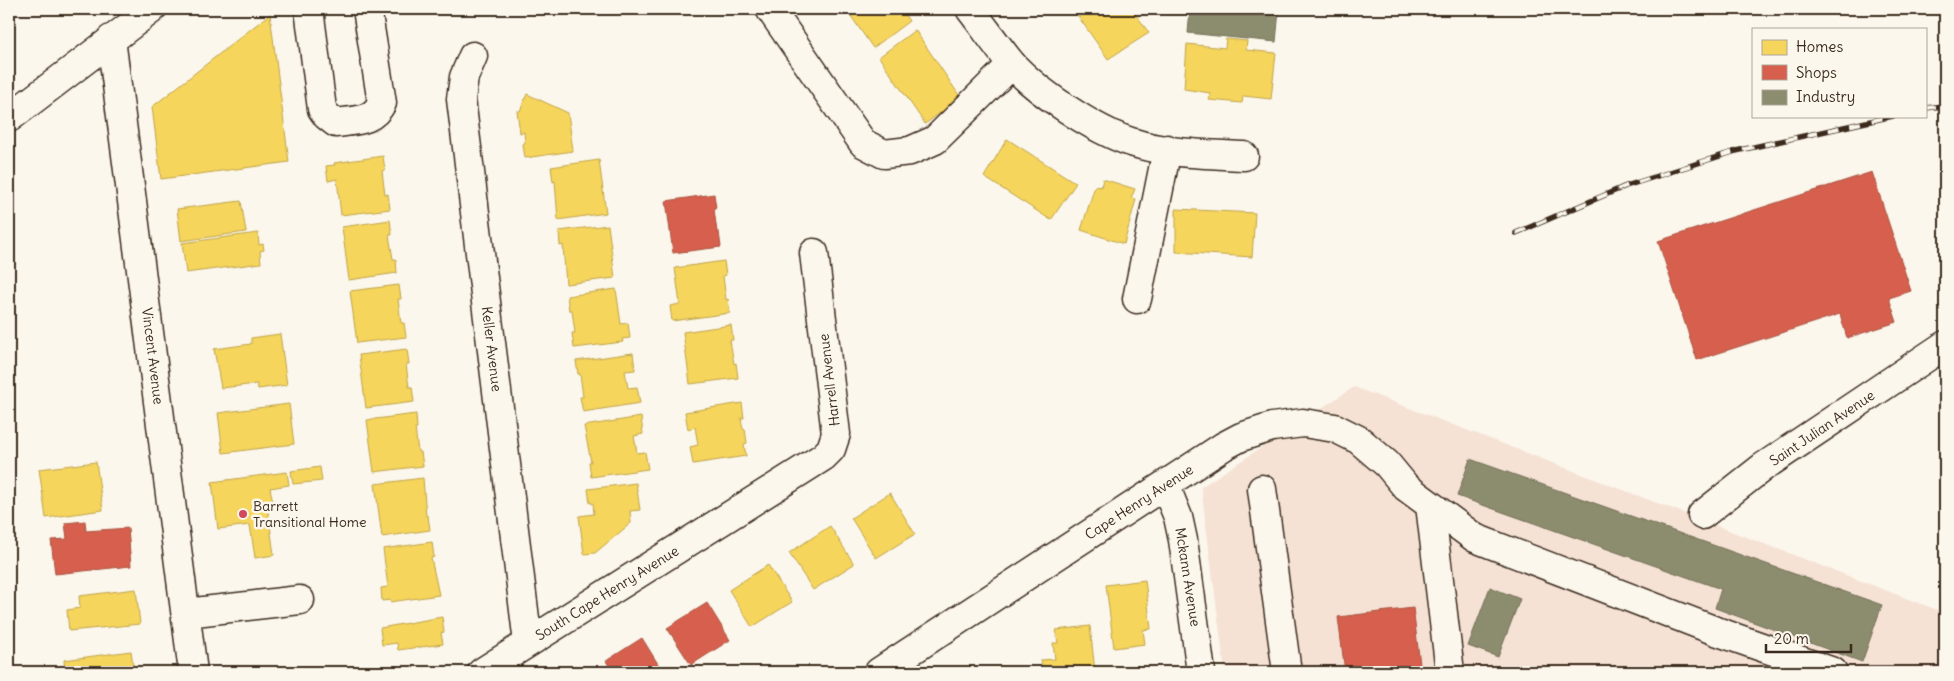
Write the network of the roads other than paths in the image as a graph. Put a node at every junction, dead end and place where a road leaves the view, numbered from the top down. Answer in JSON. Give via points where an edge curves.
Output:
{"nodes":[{"id":1,"x":152,"y":9,"type":"edge"},
{"id":2,"x":309,"y":9,"type":"edge"},
{"id":3,"x":366,"y":9,"type":"edge"},
{"id":4,"x":770,"y":9,"type":"edge"},
{"id":5,"x":970,"y":9,"type":"edge"},
{"id":6,"x":112,"y":39,"type":"junction"},
{"id":7,"x":473,"y":56,"type":"dead end"},
{"id":8,"x":1012,"y":64,"type":"junction"},
{"id":9,"x":9,"y":118,"type":"edge"},
{"id":10,"x":1167,"y":149,"type":"junction"},
{"id":11,"x":1244,"y":156,"type":"dead end"},
{"id":12,"x":814,"y":253,"type":"dead end"},
{"id":13,"x":1136,"y":299,"type":"dead end"},
{"id":14,"x":1945,"y":346,"type":"edge"},
{"id":15,"x":1165,"y":485,"type":"junction"},
{"id":16,"x":1262,"y":489,"type":"dead end"},
{"id":17,"x":1430,"y":505,"type":"junction"},
{"id":18,"x":733,"y":514,"type":"joint"},
{"id":19,"x":1702,"y":515,"type":"dead end"},
{"id":20,"x":300,"y":600,"type":"dead end"},
{"id":21,"x":186,"y":613,"type":"junction"},
{"id":22,"x":528,"y":644,"type":"junction"},
{"id":23,"x":193,"y":672,"type":"edge"},
{"id":24,"x":482,"y":672,"type":"edge"},
{"id":25,"x":879,"y":672,"type":"edge"},
{"id":26,"x":1202,"y":672,"type":"edge"},
{"id":27,"x":1287,"y":672,"type":"edge"},
{"id":28,"x":1450,"y":672,"type":"edge"},
{"id":29,"x":1834,"y":672,"type":"edge"}],
"edges":[{"from":1,"to":6,"type":"street"},
{"from":2,"to":3,"type":"street","via":[[322,109],[336,122],[369,118],[378,111],[382,102]]},
{"from":4,"to":8,"type":"street","via":[[863,143],[884,154],[910,151],[935,140]]},
{"from":5,"to":8,"type":"street"},
{"from":6,"to":9,"type":"street"},
{"from":6,"to":21,"type":"street","name":"Vincent Avenue"},
{"from":7,"to":22,"type":"street","name":"Keller Avenue","via":[[464,77],[461,99]]},
{"from":8,"to":10,"type":"street","via":[[1083,120],[1131,142]]},
{"from":10,"to":11,"type":"street"},
{"from":10,"to":13,"type":"street"},
{"from":12,"to":18,"type":"street","name":"Harrell Avenue","via":[[836,434],[831,449],[823,458]]},
{"from":14,"to":19,"type":"street","name":"Saint Julian Avenue","via":[[1763,467]]},
{"from":15,"to":17,"type":"street","name":"Cape Henry Avenue","via":[[1241,437],[1272,427],[1303,423],[1335,428],[1359,440],[1387,464],[1406,487]]},
{"from":15,"to":25,"type":"street","name":"Cape Henry Avenue"},
{"from":15,"to":26,"type":"street","name":"Mckann Avenue","via":[[1183,540]]},
{"from":16,"to":27,"type":"street"},
{"from":17,"to":28,"type":"street"},
{"from":17,"to":29,"type":"street","name":"Cape Henry Avenue","via":[[1475,538],[1716,631]]},
{"from":18,"to":22,"type":"street","name":"South Cape Henry Avenue"},
{"from":20,"to":21,"type":"street"},
{"from":21,"to":23,"type":"street","name":"Vincent Avenue"},
{"from":22,"to":24,"type":"street","name":"South Cape Henry Avenue"}]}
